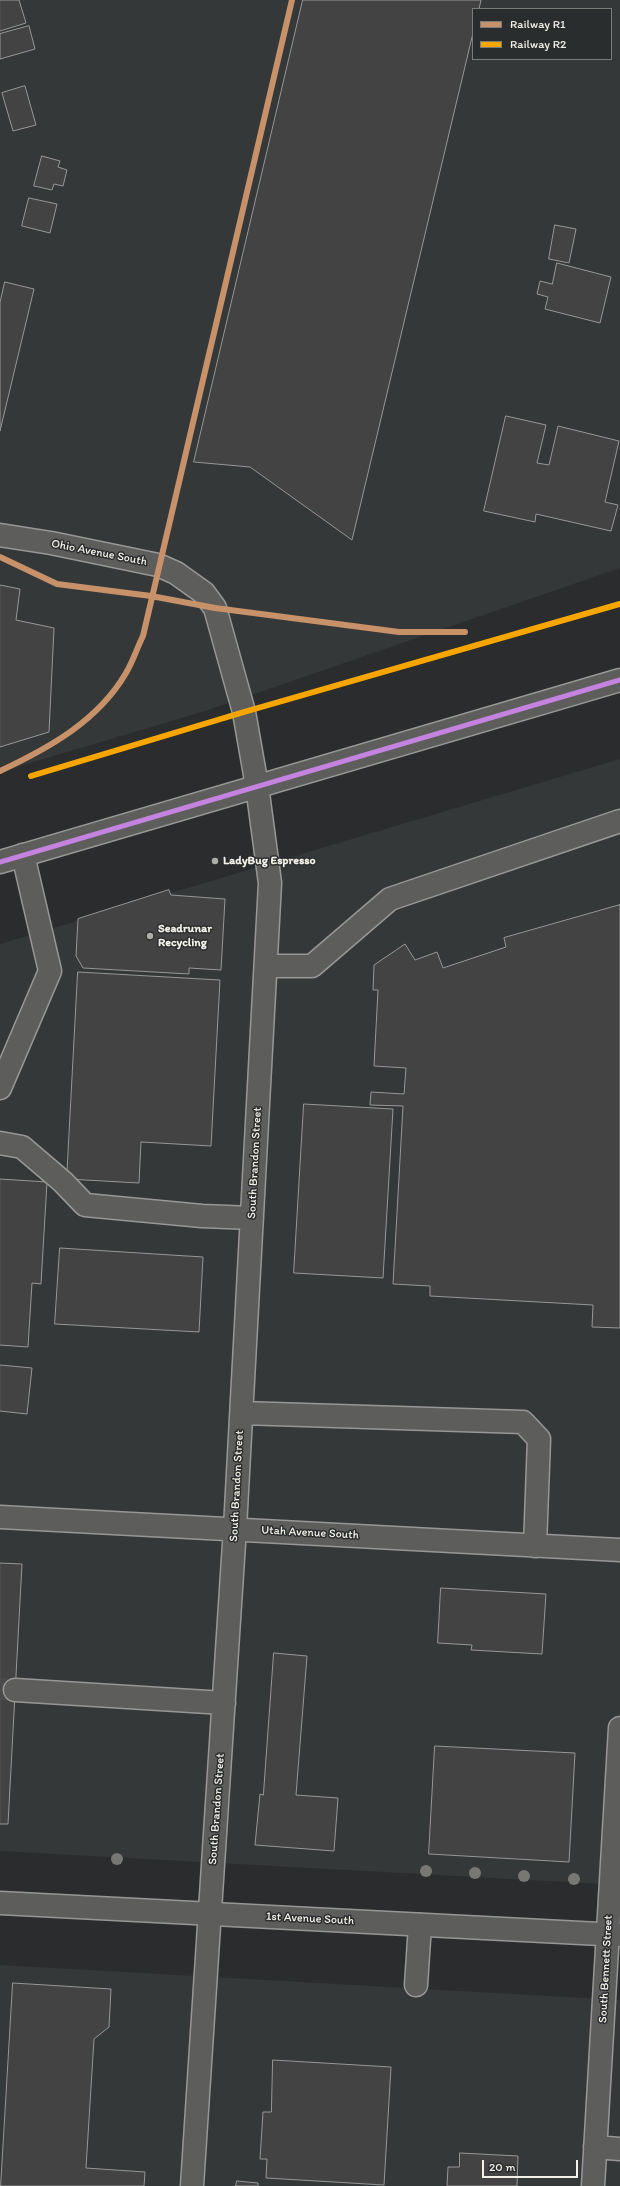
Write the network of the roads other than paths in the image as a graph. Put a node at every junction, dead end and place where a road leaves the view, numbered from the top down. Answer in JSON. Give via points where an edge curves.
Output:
{"nodes":[{"id":1,"x":0,"y":535,"type":"edge"},
{"id":2,"x":620,"y":680,"type":"edge"},
{"id":3,"x":257,"y":786,"type":"junction"},
{"id":4,"x":620,"y":821,"type":"edge"},
{"id":5,"x":23,"y":855,"type":"junction"},
{"id":6,"x":0,"y":862,"type":"edge"},
{"id":7,"x":267,"y":966,"type":"junction"},
{"id":8,"x":0,"y":1088,"type":"edge"},
{"id":9,"x":0,"y":1143,"type":"edge"},
{"id":10,"x":252,"y":1218,"type":"junction"},
{"id":11,"x":242,"y":1413,"type":"junction"},
{"id":12,"x":0,"y":1517,"type":"edge"},
{"id":13,"x":235,"y":1528,"type":"junction"},
{"id":14,"x":535,"y":1546,"type":"junction"},
{"id":15,"x":620,"y":1550,"type":"edge"},
{"id":16,"x":15,"y":1690,"type":"tunnel mouth"},
{"id":17,"x":224,"y":1704,"type":"junction"},
{"id":18,"x":620,"y":1728,"type":"edge"},
{"id":19,"x":0,"y":1903,"type":"edge"},
{"id":20,"x":210,"y":1914,"type":"junction"},
{"id":21,"x":420,"y":1924,"type":"junction"},
{"id":22,"x":614,"y":1934,"type":"edge"},
{"id":23,"x":416,"y":1985,"type":"dead end"},
{"id":24,"x":595,"y":2147,"type":"junction"},
{"id":25,"x":620,"y":2149,"type":"edge"},
{"id":26,"x":192,"y":2186,"type":"edge"},
{"id":27,"x":593,"y":2186,"type":"edge"}],
"edges":[{"from":1,"to":3,"type":"main road","name":"Ohio Avenue South","via":[[158,565],[176,573],[204,593],[215,608],[244,712]]},
{"from":2,"to":3,"type":"main road"},
{"from":3,"to":5,"type":"main road"},
{"from":3,"to":7,"type":"main road","name":"South Brandon Street","via":[[270,883]]},
{"from":4,"to":7,"type":"main road","via":[[390,899],[312,966]]},
{"from":5,"to":6,"type":"main road"},
{"from":5,"to":8,"type":"main road","via":[[50,971]]},
{"from":7,"to":10,"type":"main road","name":"South Brandon Street"},
{"from":9,"to":10,"type":"main road","via":[[22,1147],[63,1182],[85,1205]]},
{"from":10,"to":11,"type":"main road","name":"South Brandon Street"},
{"from":11,"to":13,"type":"main road","name":"South Brandon Street"},
{"from":11,"to":14,"type":"main road","via":[[523,1422],[539,1439]]},
{"from":12,"to":13,"type":"main road","name":"Utah Avenue South"},
{"from":13,"to":14,"type":"main road","name":"Utah Avenue South"},
{"from":13,"to":17,"type":"main road","name":"South Brandon Street"},
{"from":14,"to":15,"type":"main road","name":"Utah Avenue South"},
{"from":16,"to":17,"type":"main road"},
{"from":17,"to":20,"type":"main road","name":"South Brandon Street"},
{"from":18,"to":22,"type":"main road","name":"South Bennett Street"},
{"from":19,"to":20,"type":"main road","name":"1st Avenue South"},
{"from":20,"to":21,"type":"main road","name":"1st Avenue South"},
{"from":20,"to":26,"type":"main road","name":"South Brandon Street"},
{"from":21,"to":22,"type":"main road","name":"1st Avenue South"},
{"from":21,"to":23,"type":"main road"},
{"from":22,"to":24,"type":"main road","name":"South Bennett Street"},
{"from":24,"to":25,"type":"main road"},
{"from":24,"to":27,"type":"main road","name":"South Bennett Street"}]}
